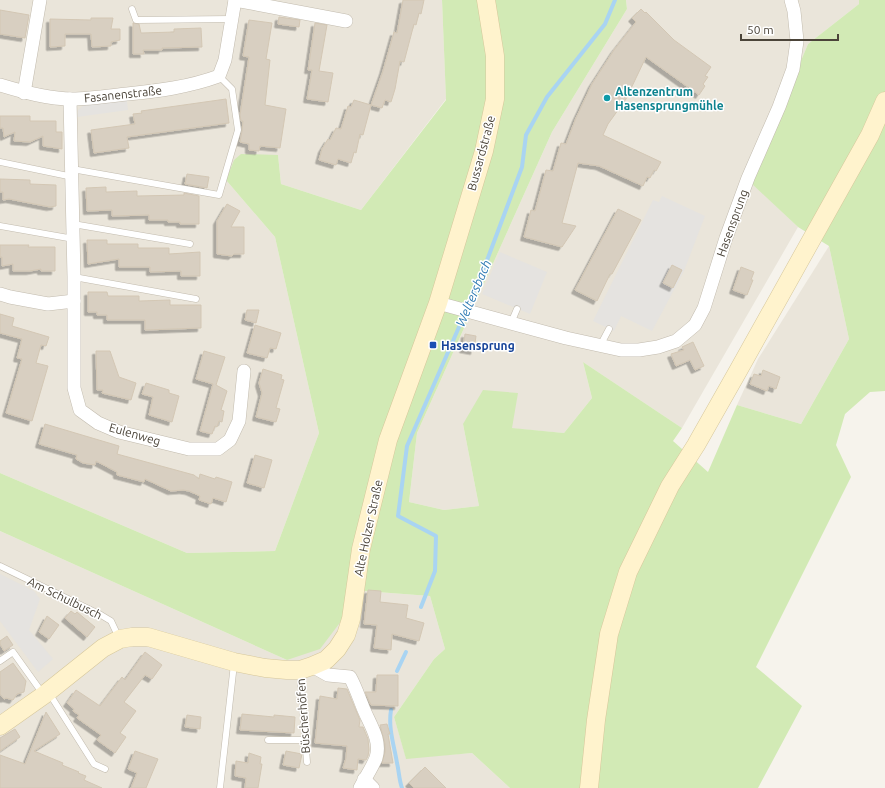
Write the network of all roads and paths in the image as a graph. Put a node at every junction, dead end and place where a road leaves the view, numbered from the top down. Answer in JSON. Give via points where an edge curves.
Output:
{"nodes":[{"id":1,"x":40,"y":0,"type":"edge"},
{"id":2,"x":235,"y":0,"type":"edge"},
{"id":3,"x":486,"y":0,"type":"edge"},
{"id":4,"x":791,"y":0,"type":"edge"},
{"id":5,"x":132,"y":9,"type":"dead end"},
{"id":6,"x":233,"y":19,"type":"junction"},
{"id":7,"x":346,"y":21,"type":"dead end"},
{"id":8,"x":219,"y":76,"type":"junction"},
{"id":9,"x":0,"y":85,"type":"edge"},
{"id":10,"x":24,"y":93,"type":"junction"},
{"id":11,"x":70,"y":99,"type":"junction"},
{"id":12,"x":885,"y":101,"type":"edge"},
{"id":13,"x":0,"y":162,"type":"edge"},
{"id":14,"x":72,"y":173,"type":"junction"},
{"id":15,"x":73,"y":224,"type":"junction"},
{"id":16,"x":0,"y":226,"type":"edge"},
{"id":17,"x":74,"y":239,"type":"junction"},
{"id":18,"x":190,"y":244,"type":"dead end"},
{"id":19,"x":74,"y":276,"type":"junction"},
{"id":20,"x":0,"y":294,"type":"edge"},
{"id":21,"x":196,"y":299,"type":"dead end"},
{"id":22,"x":74,"y":301,"type":"junction"},
{"id":23,"x":438,"y":303,"type":"junction"},
{"id":24,"x":517,"y":309,"type":"dead end"},
{"id":25,"x":511,"y":323,"type":"junction"},
{"id":26,"x":609,"y":328,"type":"dead end"},
{"id":27,"x":600,"y":346,"type":"junction"},
{"id":28,"x":244,"y":371,"type":"dead end"},
{"id":29,"x":0,"y":566,"type":"edge"},
{"id":30,"x":120,"y":639,"type":"junction"},
{"id":31,"x":0,"y":661,"type":"edge"},
{"id":32,"x":234,"y":662,"type":"junction"},
{"id":33,"x":306,"y":668,"type":"junction"},
{"id":34,"x":46,"y":694,"type":"junction"},
{"id":35,"x":0,"y":726,"type":"edge"},
{"id":36,"x":268,"y":740,"type":"dead end"},
{"id":37,"x":305,"y":740,"type":"junction"},
{"id":38,"x":307,"y":762,"type":"dead end"},
{"id":39,"x":104,"y":769,"type":"dead end"},
{"id":40,"x":366,"y":785,"type":"edge"},
{"id":41,"x":220,"y":788,"type":"edge"},
{"id":42,"x":589,"y":788,"type":"edge"}],
"edges":[{"from":1,"to":10,"type":"street"},
{"from":2,"to":6,"type":"street"},
{"from":2,"to":7,"type":"street"},
{"from":3,"to":23,"type":"street","name":"Bussardstraße","via":[[495,56],[495,99],[484,150]]},
{"from":4,"to":27,"type":"street","name":"Hasensprung","via":[[797,41],[793,69],[748,178],[704,308],[695,325],[676,341],[658,347],[621,350]]},
{"from":5,"to":6,"type":"lane","via":[[136,20]]},
{"from":6,"to":8,"type":"street","via":[[225,60]]},
{"from":8,"to":11,"type":"street","name":"Fasanenstraße","via":[[171,89]]},
{"from":8,"to":14,"type":"lane","via":[[232,89],[238,130],[219,195]]},
{"from":9,"to":10,"type":"street","name":"Fasanenstraße"},
{"from":10,"to":11,"type":"street","name":"Fasanenstraße"},
{"from":11,"to":14,"type":"street","name":"Eulenweg"},
{"from":12,"to":42,"type":"street","via":[[870,135],[670,486],[628,572],[609,634]]},
{"from":13,"to":14,"type":"lane"},
{"from":14,"to":15,"type":"street","name":"Eulenweg"},
{"from":15,"to":17,"type":"street","name":"Eulenweg"},
{"from":15,"to":18,"type":"lane"},
{"from":16,"to":17,"type":"lane"},
{"from":17,"to":19,"type":"street","name":"Eulenweg"},
{"from":19,"to":21,"type":"lane"},
{"from":19,"to":22,"type":"street","name":"Eulenweg"},
{"from":20,"to":22,"type":"street","via":[[48,304]]},
{"from":22,"to":28,"type":"street","name":"Eulenweg","via":[[74,388],[80,410],[119,432],[189,449],[218,449],[230,440],[238,421]]},
{"from":23,"to":25,"type":"street","name":"Hasensprung"},
{"from":23,"to":33,"type":"street","name":"Alte Holzer Straße","via":[[388,440],[361,549],[351,619],[346,635],[326,660]]},
{"from":24,"to":25,"type":"lane"},
{"from":25,"to":27,"type":"street","name":"Hasensprung"},
{"from":26,"to":27,"type":"lane"},
{"from":29,"to":30,"type":"lane","name":"Am Schulbusch","via":[[111,621]]},
{"from":30,"to":32,"type":"street","via":[[148,637]]},
{"from":30,"to":34,"type":"street","via":[[103,648]]},
{"from":31,"to":34,"type":"lane","via":[[13,652]]},
{"from":32,"to":33,"type":"street","via":[[265,668]]},
{"from":32,"to":41,"type":"lane"},
{"from":33,"to":37,"type":"lane","name":"Büscherhöfen"},
{"from":33,"to":40,"type":"street","name":"Büscherhöfen","via":[[328,675],[350,677],[354,684],[375,732],[377,746],[376,758]]},
{"from":34,"to":35,"type":"street"},
{"from":34,"to":39,"type":"lane","via":[[94,764]]},
{"from":36,"to":37,"type":"lane"},
{"from":37,"to":38,"type":"lane","name":"Büscherhöfen"}]}
